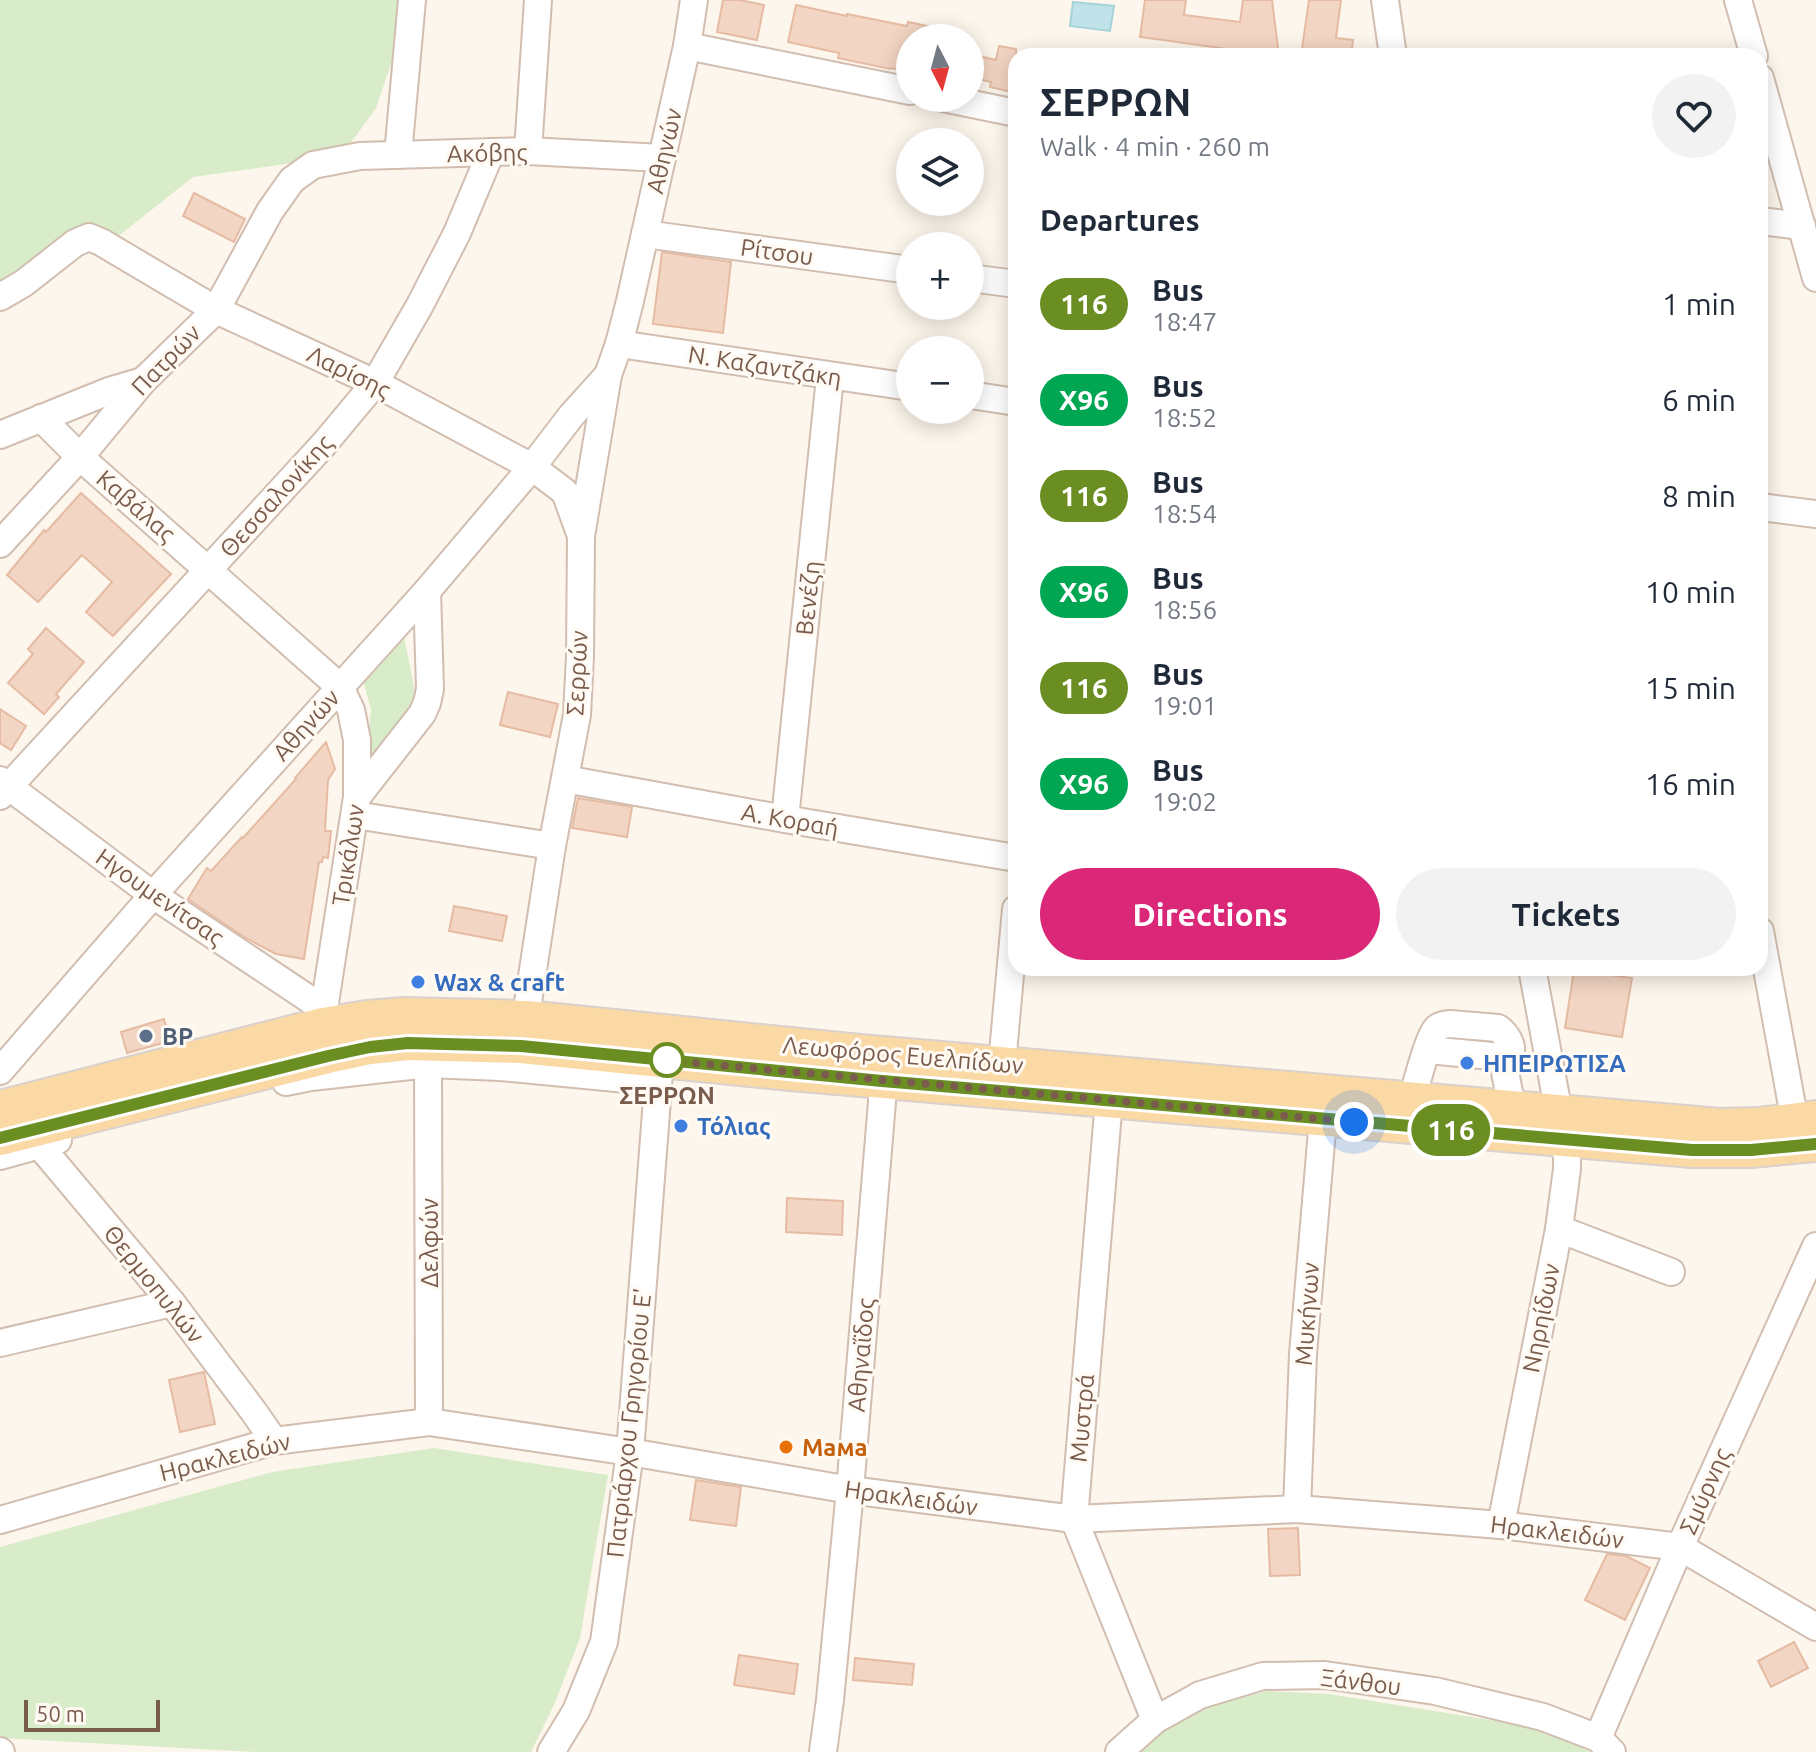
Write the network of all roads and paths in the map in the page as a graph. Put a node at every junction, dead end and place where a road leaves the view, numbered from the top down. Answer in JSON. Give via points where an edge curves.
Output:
{"nodes":[{"id":1,"x":412,"y":0,"type":"edge"},
{"id":2,"x":538,"y":0,"type":"edge"},
{"id":3,"x":694,"y":0,"type":"edge"},
{"id":4,"x":1385,"y":0,"type":"edge"},
{"id":5,"x":1738,"y":0,"type":"edge"},
{"id":6,"x":687,"y":46,"type":"junction"},
{"id":7,"x":1392,"y":48,"type":"edge"},
{"id":8,"x":1752,"y":48,"type":"edge"},
{"id":9,"x":896,"y":88,"type":"edge"},
{"id":10,"x":984,"y":106,"type":"edge"},
{"id":11,"x":1768,"y":106,"type":"edge"},
{"id":12,"x":1008,"y":111,"type":"edge"},
{"id":13,"x":528,"y":151,"type":"junction"},
{"id":14,"x":491,"y":152,"type":"junction"},
{"id":15,"x":398,"y":155,"type":"junction"},
{"id":16,"x":662,"y":158,"type":"junction"},
{"id":17,"x":313,"y":165,"type":"joint"},
{"id":18,"x":1768,"y":222,"type":"edge"},
{"id":19,"x":1802,"y":226,"type":"junction"},
{"id":20,"x":645,"y":234,"type":"junction"},
{"id":21,"x":896,"y":268,"type":"edge"},
{"id":22,"x":1816,"y":278,"type":"edge"},
{"id":23,"x":984,"y":280,"type":"edge"},
{"id":24,"x":1008,"y":283,"type":"edge"},
{"id":25,"x":0,"y":297,"type":"edge"},
{"id":26,"x":630,"y":301,"type":"joint"},
{"id":27,"x":216,"y":310,"type":"junction"},
{"id":28,"x":619,"y":344,"type":"junction"},
{"id":29,"x":608,"y":375,"type":"junction"},
{"id":30,"x":830,"y":377,"type":"junction"},
{"id":31,"x":143,"y":381,"type":"junction"},
{"id":32,"x":375,"y":383,"type":"junction"},
{"id":33,"x":896,"y":385,"type":"edge"},
{"id":34,"x":984,"y":397,"type":"edge"},
{"id":35,"x":1008,"y":401,"type":"edge"},
{"id":36,"x":41,"y":418,"type":"junction"},
{"id":37,"x":0,"y":435,"type":"edge"},
{"id":38,"x":80,"y":457,"type":"junction"},
{"id":39,"x":532,"y":467,"type":"junction"},
{"id":40,"x":1768,"y":508,"type":"edge"},
{"id":41,"x":1816,"y":514,"type":"edge"},
{"id":42,"x":581,"y":536,"type":"junction"},
{"id":43,"x":0,"y":544,"type":"edge"},
{"id":44,"x":209,"y":570,"type":"junction"},
{"id":45,"x":427,"y":591,"type":"junction"},
{"id":46,"x":340,"y":687,"type":"junction"},
{"id":47,"x":565,"y":779,"type":"junction"},
{"id":48,"x":3,"y":787,"type":"edge"},
{"id":49,"x":356,"y":806,"type":"junction"},
{"id":50,"x":785,"y":819,"type":"junction"},
{"id":51,"x":552,"y":846,"type":"junction"},
{"id":52,"x":1008,"y":857,"type":"edge"},
{"id":53,"x":153,"y":895,"type":"junction"},
{"id":54,"x":1768,"y":963,"type":"edge"},
{"id":55,"x":1010,"y":976,"type":"edge"},
{"id":56,"x":1533,"y":976,"type":"edge"},
{"id":57,"x":323,"y":1017,"type":"junction"},
{"id":58,"x":524,"y":1032,"type":"junction"},
{"id":59,"x":1548,"y":1054,"type":"junction"},
{"id":60,"x":1507,"y":1055,"type":"junction"},
{"id":61,"x":428,"y":1064,"type":"junction"},
{"id":62,"x":1002,"y":1064,"type":"junction"},
{"id":63,"x":882,"y":1067,"type":"junction"},
{"id":64,"x":0,"y":1071,"type":"edge"},
{"id":65,"x":659,"y":1071,"type":"junction"},
{"id":66,"x":1412,"y":1098,"type":"junction"},
{"id":67,"x":1109,"y":1100,"type":"junction"},
{"id":68,"x":1512,"y":1107,"type":"junction"},
{"id":69,"x":0,"y":1108,"type":"edge"},
{"id":70,"x":1323,"y":1119,"type":"junction"},
{"id":71,"x":1561,"y":1125,"type":"junction"},
{"id":72,"x":1809,"y":1128,"type":"edge"},
{"id":73,"x":23,"y":1138,"type":"edge"},
{"id":74,"x":0,"y":1156,"type":"edge"},
{"id":75,"x":1559,"y":1229,"type":"junction"},
{"id":76,"x":1816,"y":1246,"type":"edge"},
{"id":77,"x":1671,"y":1272,"type":"dead end"},
{"id":78,"x":172,"y":1303,"type":"junction"},
{"id":79,"x":0,"y":1343,"type":"edge"},
{"id":80,"x":429,"y":1422,"type":"junction"},
{"id":81,"x":274,"y":1441,"type":"junction"},
{"id":82,"x":630,"y":1452,"type":"junction"},
{"id":83,"x":850,"y":1490,"type":"junction"},
{"id":84,"x":1297,"y":1509,"type":"junction"},
{"id":85,"x":1074,"y":1519,"type":"junction"},
{"id":86,"x":0,"y":1520,"type":"edge"},
{"id":87,"x":1501,"y":1525,"type":"junction"},
{"id":88,"x":1680,"y":1547,"type":"junction"},
{"id":89,"x":1816,"y":1627,"type":"edge"},
{"id":90,"x":1155,"y":1720,"type":"junction"},
{"id":91,"x":1605,"y":1745,"type":"edge"},
{"id":92,"x":551,"y":1752,"type":"edge"},
{"id":93,"x":823,"y":1752,"type":"edge"},
{"id":94,"x":1119,"y":1752,"type":"edge"}],
"edges":[{"from":1,"to":15,"type":"street"},
{"from":2,"to":13,"type":"street"},
{"from":3,"to":6,"type":"street","name":"Αθηνών"},
{"from":4,"to":7,"type":"street"},
{"from":5,"to":8,"type":"street"},
{"from":6,"to":9,"type":"street"},
{"from":6,"to":16,"type":"street","name":"Αθηνών"},
{"from":10,"to":12,"type":"street"},
{"from":11,"to":19,"type":"street"},
{"from":13,"to":14,"type":"street","name":"Ακόβης"},
{"from":13,"to":16,"type":"street","name":"Ακόβης"},
{"from":14,"to":15,"type":"street","name":"Ακόβης"},
{"from":14,"to":32,"type":"street","name":"Θεσσαλονίκης","via":[[457,233]]},
{"from":15,"to":17,"type":"street","name":"Ακόβης"},
{"from":16,"to":20,"type":"street","name":"Αθηνών"},
{"from":17,"to":27,"type":"street","name":"Πατρών","via":[[292,180],[270,211]]},
{"from":18,"to":19,"type":"street"},
{"from":19,"to":22,"type":"street"},
{"from":20,"to":21,"type":"street","name":"Ρίτσου"},
{"from":20,"to":26,"type":"street","name":"Αθηνών"},
{"from":23,"to":24,"type":"street"},
{"from":25,"to":27,"type":"street","name":"Λαρίσης","via":[[89,237]]},
{"from":26,"to":28,"type":"street","name":"Σερρών"},
{"from":27,"to":31,"type":"street","name":"Πατρών"},
{"from":27,"to":32,"type":"street","name":"Λαρίσης"},
{"from":28,"to":29,"type":"street","name":"Σερρών"},
{"from":28,"to":30,"type":"street","name":"Ν. Καζαντζάκη"},
{"from":29,"to":39,"type":"street","name":"Αθηνών"},
{"from":29,"to":42,"type":"street","name":"Σερρών"},
{"from":30,"to":33,"type":"street","name":"Ν. Καζαντζάκη"},
{"from":30,"to":50,"type":"street","name":"Βενέζη"},
{"from":31,"to":36,"type":"street"},
{"from":31,"to":38,"type":"street","name":"Πατρών"},
{"from":32,"to":39,"type":"street","name":"Λαρίσης"},
{"from":32,"to":44,"type":"street","name":"Θεσσαλονίκης"},
{"from":34,"to":35,"type":"street"},
{"from":36,"to":37,"type":"street"},
{"from":36,"to":38,"type":"street","name":"Καβάλας"},
{"from":38,"to":43,"type":"street","name":"Πατρών"},
{"from":38,"to":44,"type":"street","name":"Καβάλας"},
{"from":39,"to":42,"type":"street","name":"Λαρίσης","via":[[565,492]]},
{"from":39,"to":45,"type":"street","name":"Αθηνών"},
{"from":40,"to":41,"type":"street"},
{"from":42,"to":47,"type":"street","name":"Σερρών","via":[[577,715]]},
{"from":44,"to":46,"type":"street","name":"Καβάλας"},
{"from":44,"to":48,"type":"street","name":"Θεσσαλονίκης"},
{"from":45,"to":46,"type":"street","name":"Αθηνών"},
{"from":45,"to":49,"type":"street","via":[[427,703]]},
{"from":46,"to":49,"type":"street","name":"Τρικάλων","via":[[357,740]]},
{"from":46,"to":53,"type":"street","name":"Αθηνών"},
{"from":47,"to":50,"type":"street","name":"Α. Κοραή"},
{"from":47,"to":51,"type":"street","name":"Σερρών"},
{"from":48,"to":53,"type":"street","name":"Ηγουμενίτσας"},
{"from":49,"to":51,"type":"street"},
{"from":49,"to":57,"type":"street","name":"Τρικάλων"},
{"from":50,"to":52,"type":"street","name":"Α. Κοραή"},
{"from":51,"to":58,"type":"street","name":"Σερρών"},
{"from":53,"to":57,"type":"street","name":"Ηγουμενίτσας"},
{"from":53,"to":64,"type":"street","name":"Αθηνών"},
{"from":54,"to":72,"type":"street"},
{"from":55,"to":62,"type":"street"},
{"from":56,"to":59,"type":"street","name":"Νηρηίδων"},
{"from":57,"to":58,"type":"main road","name":"Λεωφόρος Ευελπίδων","via":[[404,1015]]},
{"from":57,"to":69,"type":"main road","name":"Λεωφόρος Ευελπίδων"},
{"from":58,"to":63,"type":"main road","name":"Λεωφόρος Ευελπίδων"},
{"from":58,"to":65,"type":"main road","name":"Λεωφόρος Ευελπίδων"},
{"from":58,"to":73,"type":"main road","name":"Λεωφόρος Ευελπίδων","via":[[370,1047]]},
{"from":59,"to":60,"type":"street"},
{"from":59,"to":71,"type":"street","name":"Νηρηίδων"},
{"from":60,"to":66,"type":"street","via":[[1428,1050]]},
{"from":60,"to":68,"type":"street"},
{"from":61,"to":65,"type":"street"},
{"from":61,"to":73,"type":"street","via":[[311,1077]]},
{"from":61,"to":80,"type":"street","name":"Δελφών"},
{"from":62,"to":63,"type":"main road","name":"Λεωφόρος Ευελπίδων"},
{"from":62,"to":66,"type":"main road","name":"Λεωφόρος Ευελπίδων"},
{"from":63,"to":65,"type":"main road","name":"Λεωφόρος Ευελπίδων"},
{"from":63,"to":67,"type":"main road","name":"Λεωφόρος Ευελπίδων"},
{"from":63,"to":83,"type":"street","name":"Αθηναΐδος"},
{"from":65,"to":82,"type":"street","name":"Πατριάρχου Γρηγορίου Ε'"},
{"from":66,"to":68,"type":"main road","name":"Λεωφόρος Ευελπίδων"},
{"from":67,"to":70,"type":"main road","name":"Λεωφόρος Ευελπίδων"},
{"from":67,"to":85,"type":"street","name":"Μυστρά"},
{"from":68,"to":71,"type":"main road","name":"Λεωφόρος Ευελπίδων"},
{"from":70,"to":71,"type":"main road","name":"Λεωφόρος Ευελπίδων"},
{"from":70,"to":84,"type":"street","name":"Μυκήνων","via":[[1303,1354]]},
{"from":71,"to":72,"type":"main road","name":"Λεωφόρος Ευελπίδων","via":[[1692,1150],[1751,1150]]},
{"from":71,"to":75,"type":"street","name":"Νηρηίδων","via":[[1567,1169]]},
{"from":73,"to":74,"type":"street"},
{"from":73,"to":78,"type":"street","name":"Θερμοπυλών"},
{"from":75,"to":77,"type":"street"},
{"from":75,"to":87,"type":"street","name":"Νηρηίδων"},
{"from":76,"to":88,"type":"street","name":"Σμύρνης"},
{"from":78,"to":79,"type":"street"},
{"from":78,"to":81,"type":"street","name":"Θερμοπυλών"},
{"from":80,"to":81,"type":"street","name":"Ηρακλειδών"},
{"from":80,"to":82,"type":"street","name":"Ηρακλειδών"},
{"from":81,"to":86,"type":"street","name":"Ηρακλειδών"},
{"from":82,"to":83,"type":"street","name":"Ηρακλειδών"},
{"from":82,"to":92,"type":"street","name":"Πατριάρχου Γρηγορίου Ε'","via":[[604,1642],[576,1711]]},
{"from":83,"to":85,"type":"street","name":"Ηρακλειδών"},
{"from":83,"to":93,"type":"street","name":"Αθηναΐδος"},
{"from":84,"to":85,"type":"street","name":"Ηρακλειδών"},
{"from":84,"to":87,"type":"street","name":"Ηρακλειδών"},
{"from":85,"to":90,"type":"street","name":"Μυστρά"},
{"from":87,"to":88,"type":"street","name":"Ηρακλειδών"},
{"from":88,"to":89,"type":"street","name":"Ηρακλειδών"},
{"from":88,"to":91,"type":"street","name":"Σμύρνης"},
{"from":90,"to":91,"type":"street","name":"Ξάνθου","via":[[1200,1695],[1263,1676],[1325,1675],[1435,1691],[1543,1717]]},
{"from":90,"to":94,"type":"street","name":"Ξάνθου"}]}
